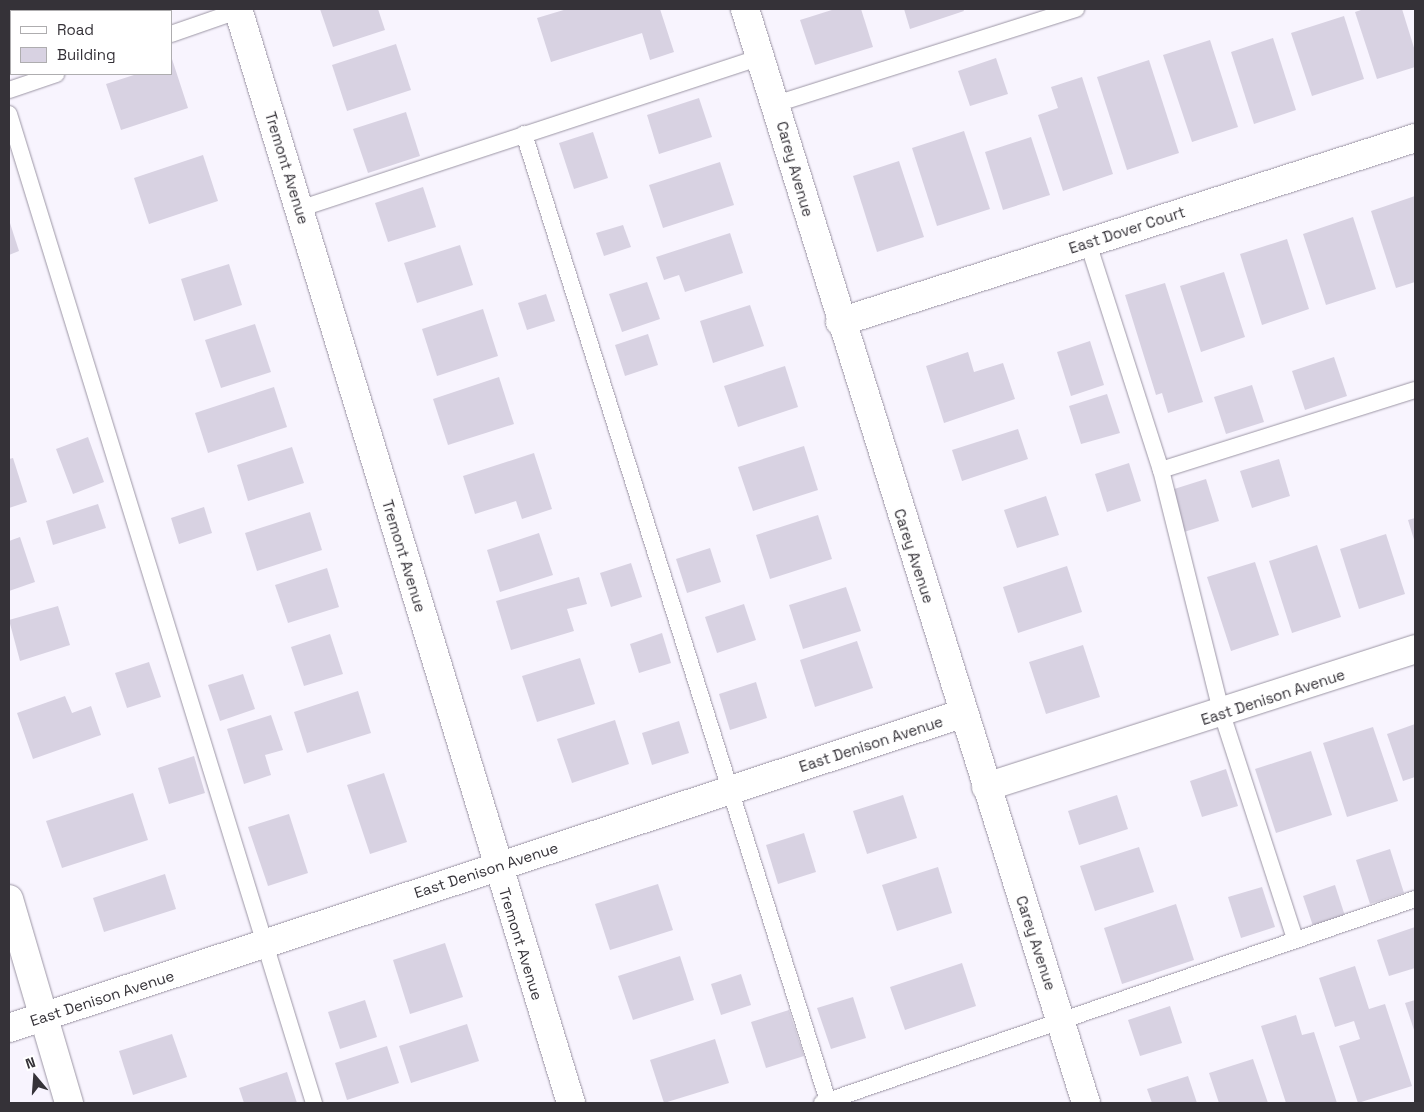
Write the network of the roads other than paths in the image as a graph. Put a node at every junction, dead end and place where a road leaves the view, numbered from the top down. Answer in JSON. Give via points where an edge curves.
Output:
{"nodes":[{"id":1,"x":239,"y":9,"type":"edge"},
{"id":2,"x":745,"y":9,"type":"edge"},
{"id":3,"x":1076,"y":9,"type":"edge"},
{"id":4,"x":172,"y":34,"type":"edge"},
{"id":5,"x":761,"y":57,"type":"junction"},
{"id":6,"x":53,"y":75,"type":"edge"},
{"id":7,"x":9,"y":90,"type":"edge"},
{"id":8,"x":776,"y":104,"type":"junction"},
{"id":9,"x":9,"y":114,"type":"edge"},
{"id":10,"x":524,"y":134,"type":"junction"},
{"id":11,"x":1415,"y":138,"type":"edge"},
{"id":12,"x":300,"y":209,"type":"junction"},
{"id":13,"x":1088,"y":243,"type":"junction"},
{"id":14,"x":840,"y":322,"type":"junction"},
{"id":15,"x":1415,"y":390,"type":"edge"},
{"id":16,"x":1161,"y":470,"type":"junction"},
{"id":17,"x":1415,"y":649,"type":"edge"},
{"id":18,"x":964,"y":713,"type":"junction"},
{"id":19,"x":1222,"y":714,"type":"junction"},
{"id":20,"x":986,"y":787,"type":"junction"},
{"id":21,"x":730,"y":790,"type":"junction"},
{"id":22,"x":497,"y":866,"type":"junction"},
{"id":23,"x":1415,"y":899,"type":"edge"},
{"id":24,"x":9,"y":900,"type":"edge"},
{"id":25,"x":1295,"y":939,"type":"junction"},
{"id":26,"x":263,"y":944,"type":"junction"},
{"id":27,"x":43,"y":1017,"type":"junction"},
{"id":28,"x":1062,"y":1021,"type":"junction"},
{"id":29,"x":9,"y":1028,"type":"edge"},
{"id":30,"x":825,"y":1102,"type":"edge"},
{"id":31,"x":69,"y":1103,"type":"edge"},
{"id":32,"x":314,"y":1103,"type":"edge"},
{"id":33,"x":571,"y":1103,"type":"edge"},
{"id":34,"x":1086,"y":1103,"type":"edge"}],
"edges":[{"from":1,"to":4,"type":"lane"},
{"from":1,"to":12,"type":"street","name":"Tremont Avenue"},
{"from":2,"to":5,"type":"street","name":"Carey Avenue"},
{"from":3,"to":8,"type":"lane"},
{"from":5,"to":8,"type":"street","name":"Carey Avenue"},
{"from":5,"to":10,"type":"lane"},
{"from":6,"to":7,"type":"lane"},
{"from":8,"to":14,"type":"street","name":"Carey Avenue"},
{"from":9,"to":26,"type":"lane"},
{"from":10,"to":12,"type":"lane"},
{"from":10,"to":21,"type":"lane"},
{"from":11,"to":13,"type":"street","name":"East Dover Court"},
{"from":12,"to":22,"type":"street","name":"Tremont Avenue"},
{"from":13,"to":14,"type":"street","name":"East Dover Court"},
{"from":13,"to":16,"type":"lane"},
{"from":14,"to":18,"type":"street","name":"Carey Avenue"},
{"from":15,"to":16,"type":"lane"},
{"from":16,"to":19,"type":"lane"},
{"from":17,"to":19,"type":"street","name":"East Denison Avenue"},
{"from":18,"to":20,"type":"street","name":"Carey Avenue"},
{"from":18,"to":21,"type":"street","name":"East Denison Avenue"},
{"from":19,"to":20,"type":"street","name":"East Denison Avenue"},
{"from":19,"to":25,"type":"lane"},
{"from":20,"to":28,"type":"street","name":"Carey Avenue"},
{"from":21,"to":22,"type":"street","name":"East Denison Avenue"},
{"from":21,"to":30,"type":"lane"},
{"from":22,"to":26,"type":"street","name":"East Denison Avenue"},
{"from":22,"to":33,"type":"street","name":"Tremont Avenue"},
{"from":23,"to":25,"type":"lane"},
{"from":24,"to":27,"type":"street"},
{"from":25,"to":28,"type":"lane"},
{"from":26,"to":27,"type":"street","name":"East Denison Avenue"},
{"from":26,"to":32,"type":"lane"},
{"from":27,"to":29,"type":"street","name":"East Denison Avenue"},
{"from":27,"to":31,"type":"street"},
{"from":28,"to":30,"type":"lane"},
{"from":28,"to":34,"type":"street","name":"Carey Avenue"}]}
